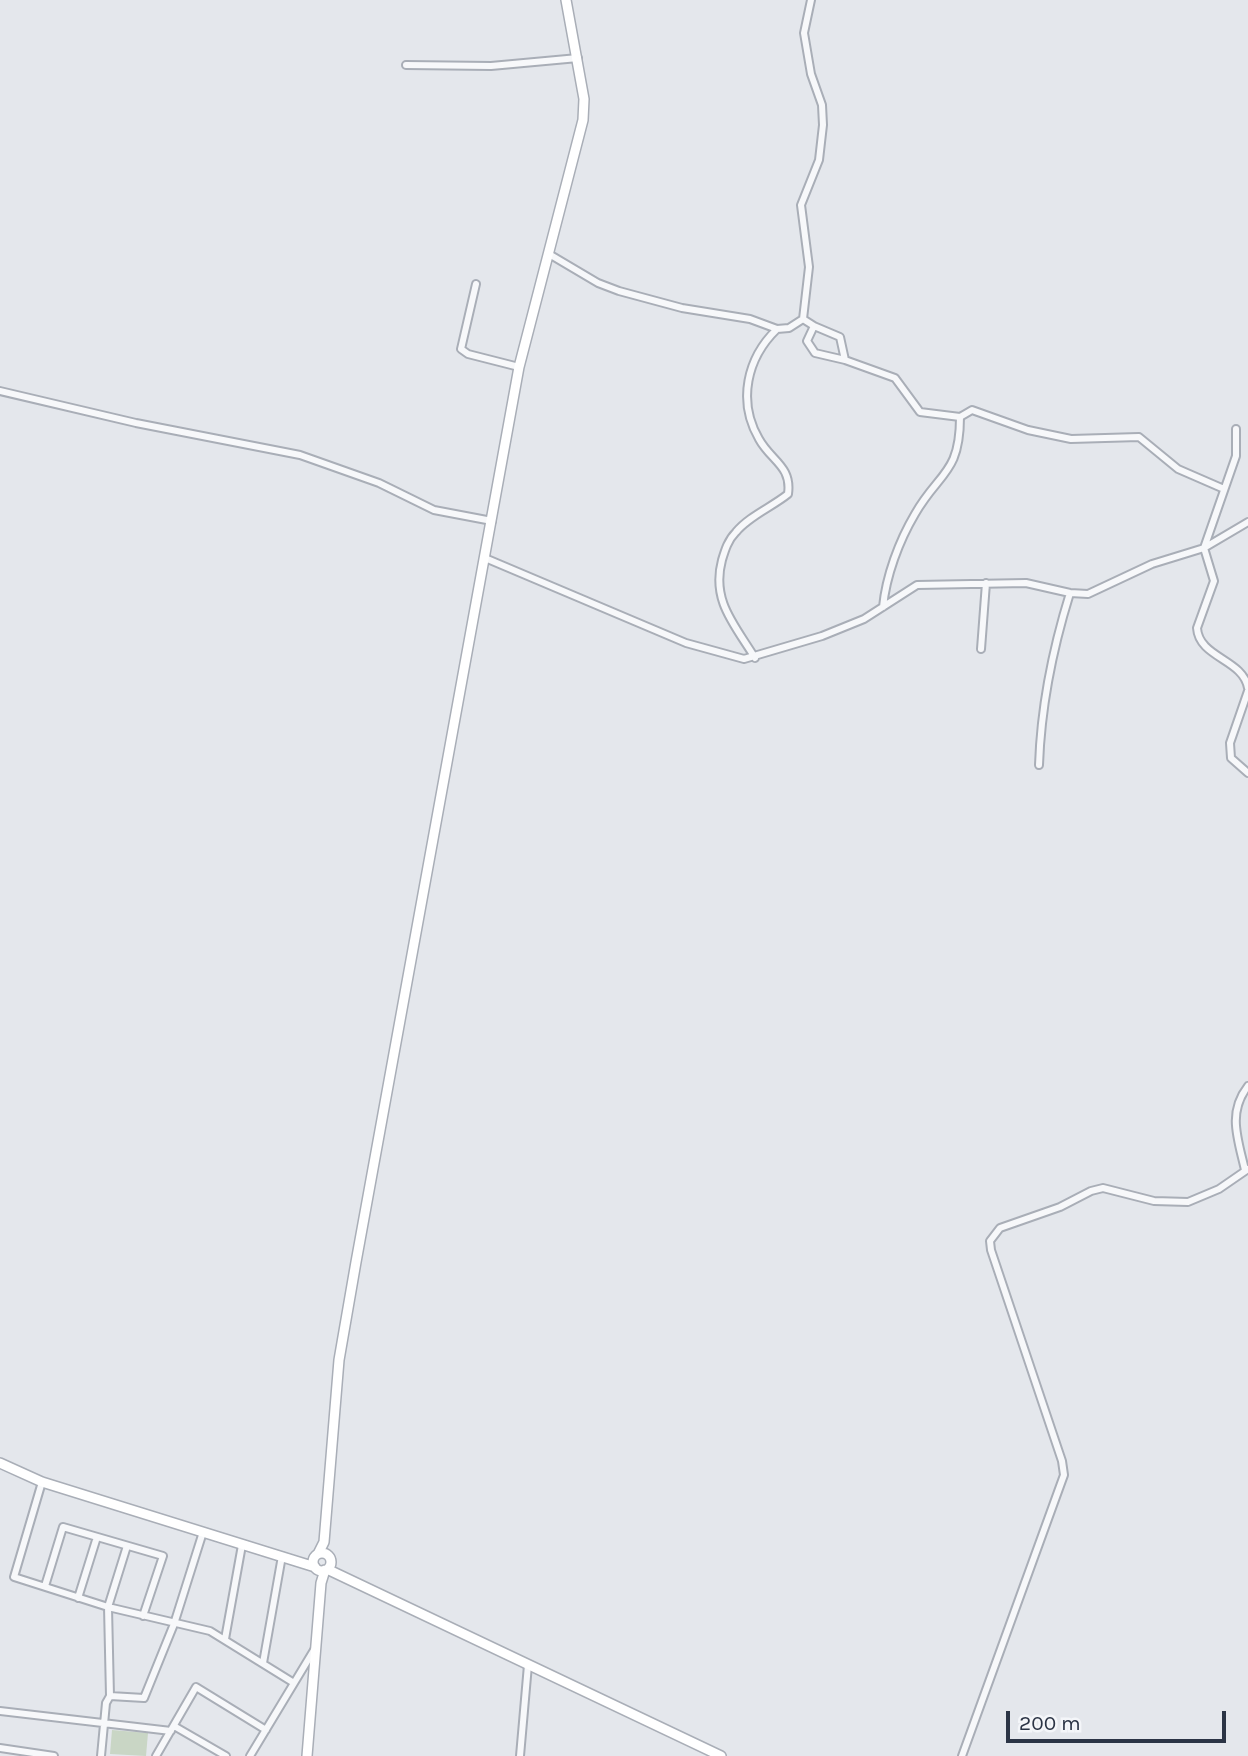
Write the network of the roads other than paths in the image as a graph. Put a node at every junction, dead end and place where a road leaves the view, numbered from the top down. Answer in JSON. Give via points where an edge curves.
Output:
{"nodes":[{"id":1,"x":566,"y":0,"type":"edge"},
{"id":2,"x":811,"y":0,"type":"edge"},
{"id":3,"x":578,"y":58,"type":"junction"},
{"id":4,"x":406,"y":65,"type":"dead end"},
{"id":5,"x":549,"y":254,"type":"junction"},
{"id":6,"x":476,"y":284,"type":"dead end"},
{"id":7,"x":803,"y":319,"type":"junction"},
{"id":8,"x":814,"y":326,"type":"junction"},
{"id":9,"x":777,"y":329,"type":"junction"},
{"id":10,"x":845,"y":360,"type":"junction"},
{"id":11,"x":519,"y":367,"type":"junction"},
{"id":12,"x":0,"y":391,"type":"edge"},
{"id":13,"x":960,"y":417,"type":"junction"},
{"id":14,"x":1236,"y":429,"type":"dead end"},
{"id":15,"x":1224,"y":489,"type":"junction"},
{"id":16,"x":492,"y":521,"type":"junction"},
{"id":17,"x":1248,"y":522,"type":"edge"},
{"id":18,"x":1204,"y":548,"type":"junction"},
{"id":19,"x":485,"y":558,"type":"junction"},
{"id":20,"x":986,"y":583,"type":"junction"},
{"id":21,"x":1070,"y":593,"type":"junction"},
{"id":22,"x":883,"y":607,"type":"junction"},
{"id":23,"x":981,"y":649,"type":"dead end"},
{"id":24,"x":755,"y":658,"type":"junction"},
{"id":25,"x":1248,"y":690,"type":"edge"},
{"id":26,"x":1039,"y":765,"type":"dead end"},
{"id":27,"x":1248,"y":772,"type":"edge"},
{"id":28,"x":1248,"y":1086,"type":"edge"},
{"id":29,"x":1246,"y":1169,"type":"edge"},
{"id":30,"x":0,"y":1463,"type":"edge"},
{"id":31,"x":43,"y":1482,"type":"junction"},
{"id":32,"x":203,"y":1532,"type":"junction"},
{"id":33,"x":97,"y":1537,"type":"junction"},
{"id":34,"x":324,"y":1542,"type":"junction"},
{"id":35,"x":242,"y":1545,"type":"junction"},
{"id":36,"x":127,"y":1546,"type":"junction"},
{"id":37,"x":317,"y":1555,"type":"junction"},
{"id":38,"x":282,"y":1556,"type":"junction"},
{"id":39,"x":302,"y":1562,"type":"junction"},
{"id":40,"x":324,"y":1565,"type":"junction"},
{"id":41,"x":45,"y":1586,"type":"junction"},
{"id":42,"x":78,"y":1598,"type":"junction"},
{"id":43,"x":108,"y":1607,"type":"junction"},
{"id":44,"x":143,"y":1616,"type":"junction"},
{"id":45,"x":174,"y":1624,"type":"junction"},
{"id":46,"x":225,"y":1639,"type":"junction"},
{"id":47,"x":314,"y":1649,"type":"junction"},
{"id":48,"x":263,"y":1663,"type":"junction"},
{"id":49,"x":528,"y":1665,"type":"junction"},
{"id":50,"x":294,"y":1683,"type":"junction"},
{"id":51,"x":110,"y":1696,"type":"junction"},
{"id":52,"x":0,"y":1711,"type":"edge"},
{"id":53,"x":106,"y":1723,"type":"junction"},
{"id":54,"x":172,"y":1728,"type":"junction"},
{"id":55,"x":266,"y":1730,"type":"junction"},
{"id":56,"x":0,"y":1748,"type":"edge"},
{"id":57,"x":54,"y":1756,"type":"edge"},
{"id":58,"x":101,"y":1756,"type":"edge"},
{"id":59,"x":156,"y":1756,"type":"edge"},
{"id":60,"x":226,"y":1756,"type":"edge"},
{"id":61,"x":250,"y":1756,"type":"edge"},
{"id":62,"x":307,"y":1756,"type":"edge"},
{"id":63,"x":520,"y":1756,"type":"edge"},
{"id":64,"x":721,"y":1756,"type":"edge"},
{"id":65,"x":962,"y":1756,"type":"edge"}],
"edges":[{"from":1,"to":3,"type":"main road"},
{"from":2,"to":7,"type":"street","via":[[804,33],[823,125],[820,160],[802,205],[809,267]]},
{"from":3,"to":4,"type":"street","via":[[491,66]]},
{"from":3,"to":5,"type":"main road","via":[[583,120]]},
{"from":5,"to":9,"type":"street","via":[[619,291]]},
{"from":5,"to":11,"type":"main road"},
{"from":6,"to":11,"type":"street","via":[[461,349]]},
{"from":7,"to":8,"type":"street"},
{"from":7,"to":9,"type":"street"},
{"from":8,"to":10,"type":"street","via":[[840,337]]},
{"from":8,"to":10,"type":"street","via":[[807,341],[810,351]]},
{"from":9,"to":24,"type":"street","via":[[751,366],[747,401],[757,438],[788,474],[788,494],[736,531],[725,547],[718,581],[728,617]]},
{"from":10,"to":13,"type":"street","via":[[895,378],[920,412]]},
{"from":11,"to":16,"type":"main road"},
{"from":12,"to":16,"type":"street","via":[[300,455],[379,483],[435,510]]},
{"from":13,"to":15,"type":"street","via":[[972,410],[1071,439],[1139,437],[1178,470]]},
{"from":13,"to":22,"type":"street","via":[[952,466],[914,514],[885,587]]},
{"from":14,"to":15,"type":"street","via":[[1238,449]]},
{"from":15,"to":18,"type":"street"},
{"from":16,"to":19,"type":"main road"},
{"from":17,"to":18,"type":"street"},
{"from":18,"to":21,"type":"street","via":[[1152,564],[1088,594]]},
{"from":18,"to":25,"type":"street","via":[[1214,581],[1198,635],[1203,645],[1240,670]]},
{"from":19,"to":24,"type":"street","via":[[713,653]]},
{"from":19,"to":34,"type":"main road","via":[[339,1360]]},
{"from":20,"to":21,"type":"street","via":[[1026,583]]},
{"from":20,"to":22,"type":"street","via":[[917,585]]},
{"from":20,"to":23,"type":"street"},
{"from":21,"to":26,"type":"street","via":[[1047,673]]},
{"from":22,"to":24,"type":"street","via":[[822,636]]},
{"from":25,"to":27,"type":"street","via":[[1230,743],[1231,758]]},
{"from":28,"to":29,"type":"street","via":[[1235,1107],[1234,1121]]},
{"from":29,"to":65,"type":"street","via":[[1219,1189],[1188,1202],[1154,1201],[1103,1188],[1091,1191],[1000,1228],[990,1241],[1064,1475]]},
{"from":30,"to":31,"type":"main road"},
{"from":31,"to":32,"type":"main road"},
{"from":31,"to":41,"type":"street","via":[[13,1577]]},
{"from":32,"to":35,"type":"main road"},
{"from":32,"to":45,"type":"street"},
{"from":33,"to":36,"type":"street"},
{"from":33,"to":41,"type":"street","via":[[63,1527]]},
{"from":33,"to":42,"type":"street"},
{"from":34,"to":37,"type":"main road"},
{"from":34,"to":40,"type":"main road"},
{"from":35,"to":38,"type":"main road"},
{"from":35,"to":46,"type":"street"},
{"from":36,"to":43,"type":"street"},
{"from":36,"to":44,"type":"street","via":[[163,1556]]},
{"from":37,"to":39,"type":"main road"},
{"from":37,"to":40,"type":"main road"},
{"from":38,"to":39,"type":"main road"},
{"from":38,"to":48,"type":"street"},
{"from":39,"to":40,"type":"main road"},
{"from":40,"to":47,"type":"main road"},
{"from":40,"to":49,"type":"main road"},
{"from":41,"to":42,"type":"street"},
{"from":42,"to":43,"type":"street"},
{"from":43,"to":44,"type":"street"},
{"from":43,"to":51,"type":"street"},
{"from":44,"to":45,"type":"street"},
{"from":45,"to":46,"type":"street","via":[[201,1628]]},
{"from":45,"to":51,"type":"street","via":[[144,1698]]},
{"from":46,"to":48,"type":"street"},
{"from":47,"to":50,"type":"street"},
{"from":47,"to":62,"type":"main road"},
{"from":48,"to":50,"type":"street"},
{"from":49,"to":63,"type":"street"},
{"from":49,"to":64,"type":"main road"},
{"from":50,"to":55,"type":"street"},
{"from":51,"to":53,"type":"street"},
{"from":52,"to":53,"type":"street"},
{"from":53,"to":54,"type":"street"},
{"from":53,"to":58,"type":"street"},
{"from":54,"to":55,"type":"street","via":[[196,1687]]},
{"from":54,"to":59,"type":"street"},
{"from":54,"to":60,"type":"street"},
{"from":55,"to":61,"type":"street"},
{"from":56,"to":57,"type":"street"}]}
